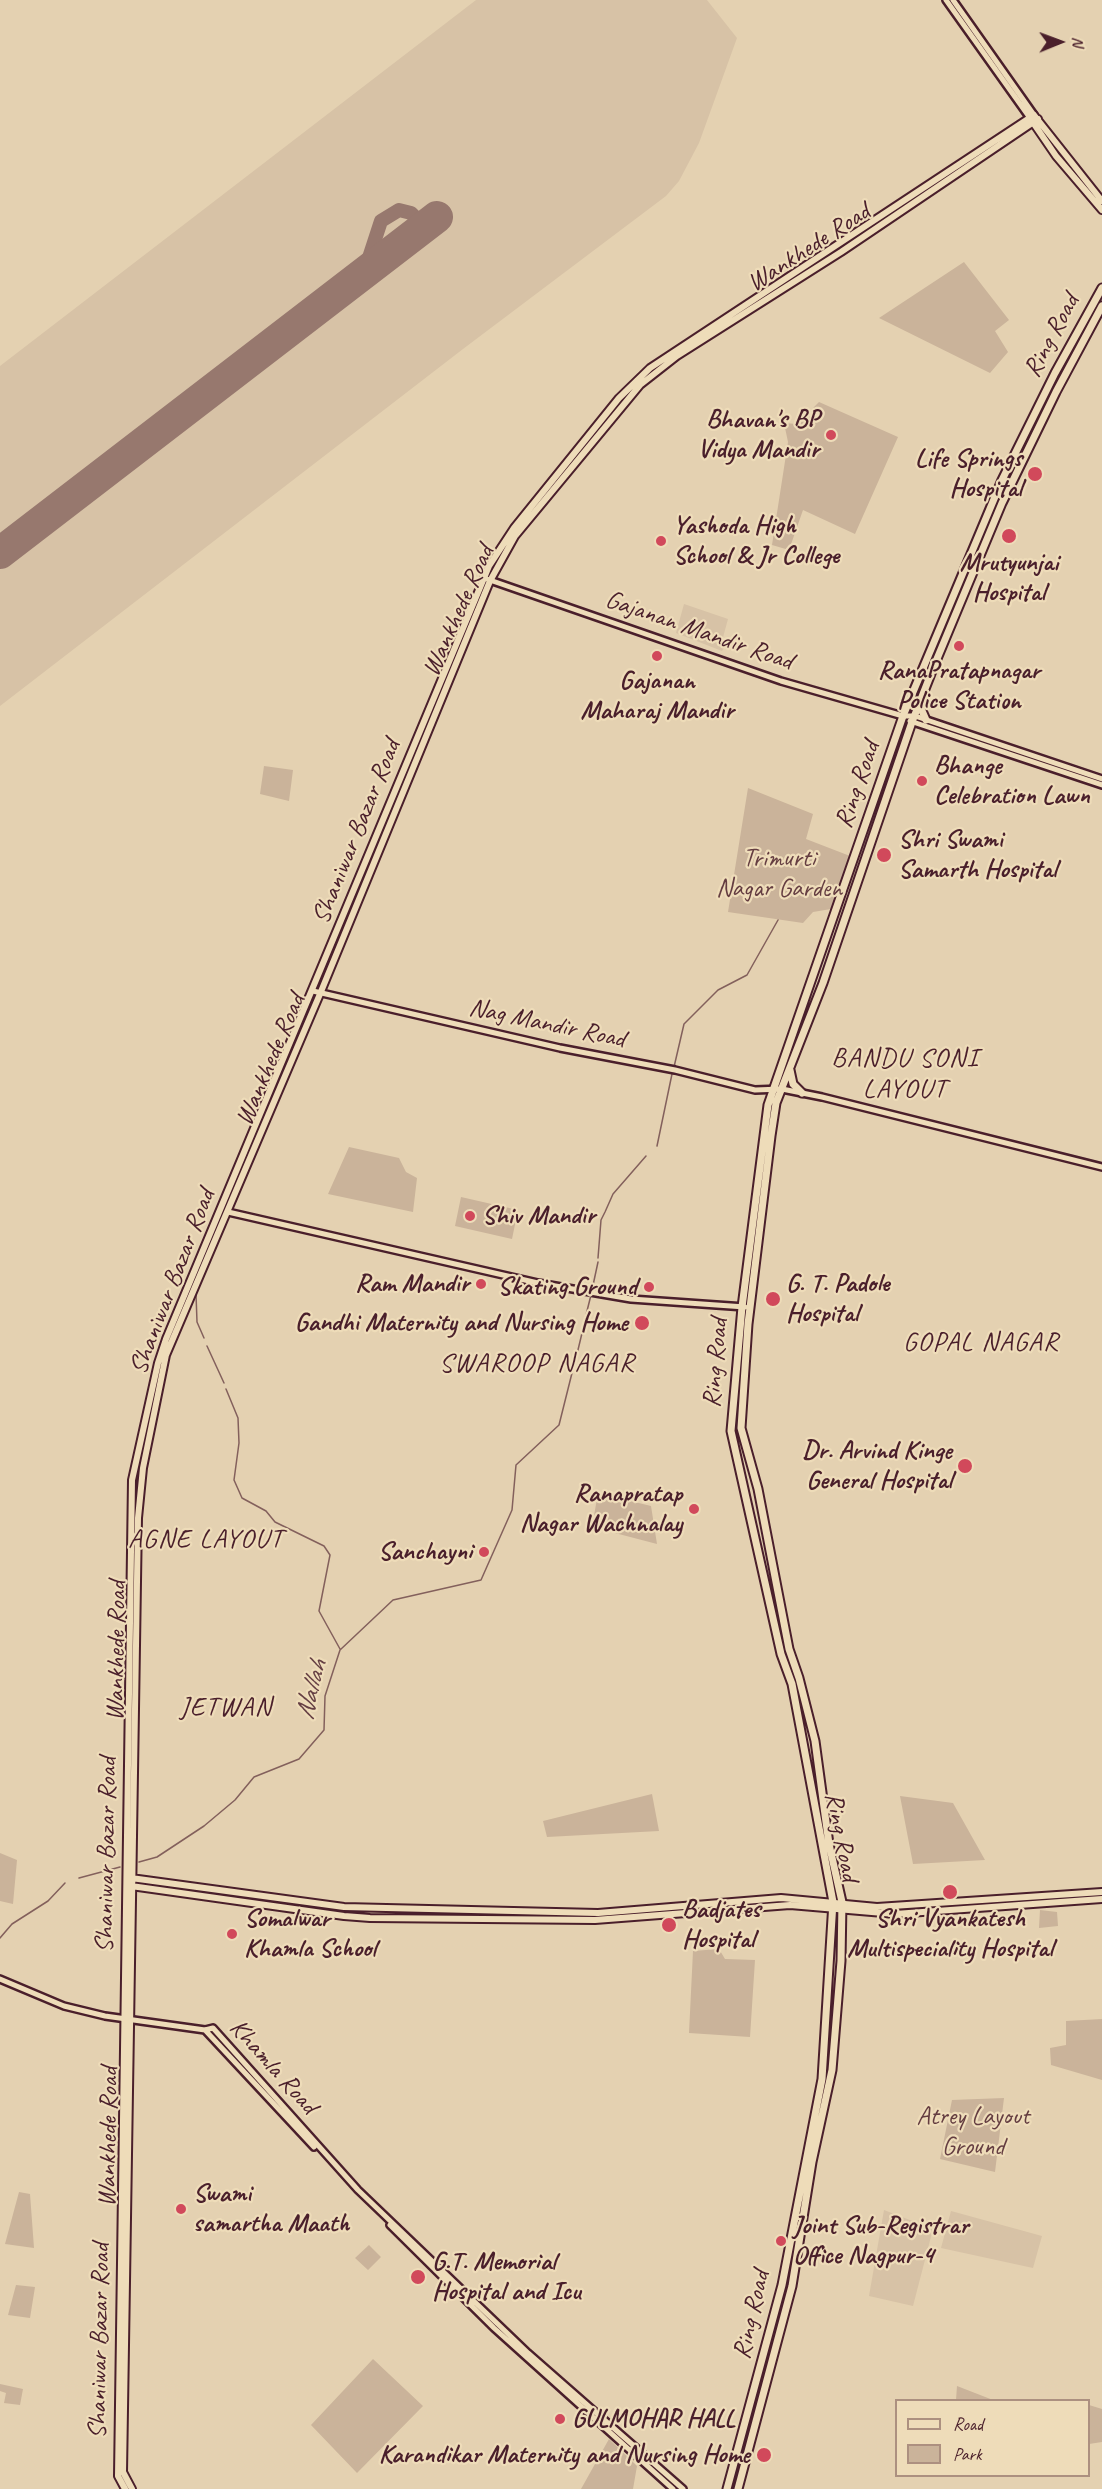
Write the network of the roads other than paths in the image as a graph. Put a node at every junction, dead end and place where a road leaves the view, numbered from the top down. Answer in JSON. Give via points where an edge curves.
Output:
{"nodes":[{"id":1,"x":946,"y":0,"type":"edge"},
{"id":2,"x":953,"y":0,"type":"edge"},
{"id":3,"x":1034,"y":119,"type":"junction"},
{"id":4,"x":1102,"y":201,"type":"edge"},
{"id":5,"x":1102,"y":210,"type":"edge"},
{"id":6,"x":1102,"y":288,"type":"edge"},
{"id":7,"x":1102,"y":306,"type":"edge"},
{"id":8,"x":674,"y":351,"type":"joint"},
{"id":9,"x":487,"y":580,"type":"junction"},
{"id":10,"x":920,"y":704,"type":"junction"},
{"id":11,"x":903,"y":716,"type":"junction"},
{"id":12,"x":913,"y":719,"type":"junction"},
{"id":13,"x":926,"y":720,"type":"junction"},
{"id":14,"x":1102,"y":779,"type":"edge"},
{"id":15,"x":1102,"y":785,"type":"edge"},
{"id":16,"x":313,"y":991,"type":"junction"},
{"id":17,"x":320,"y":994,"type":"junction"},
{"id":18,"x":790,"y":1070,"type":"junction"},
{"id":19,"x":782,"y":1089,"type":"junction"},
{"id":20,"x":773,"y":1091,"type":"junction"},
{"id":21,"x":802,"y":1093,"type":"junction"},
{"id":22,"x":1102,"y":1167,"type":"edge"},
{"id":23,"x":228,"y":1212,"type":"junction"},
{"id":24,"x":746,"y":1307,"type":"junction"},
{"id":25,"x":129,"y":1882,"type":"junction"},
{"id":26,"x":1102,"y":1892,"type":"edge"},
{"id":27,"x":1102,"y":1899,"type":"edge"},
{"id":28,"x":832,"y":1905,"type":"junction"},
{"id":29,"x":842,"y":1906,"type":"junction"},
{"id":30,"x":0,"y":1979,"type":"edge"},
{"id":31,"x":127,"y":2018,"type":"junction"},
{"id":32,"x":205,"y":2030,"type":"junction"},
{"id":33,"x":126,"y":2292,"type":"joint"},
{"id":34,"x":125,"y":2489,"type":"edge"},
{"id":35,"x":132,"y":2489,"type":"edge"},
{"id":36,"x":673,"y":2489,"type":"edge"},
{"id":37,"x":683,"y":2489,"type":"edge"},
{"id":38,"x":727,"y":2489,"type":"edge"},
{"id":39,"x":738,"y":2489,"type":"edge"}],
"edges":[{"from":1,"to":3,"type":"street"},
{"from":2,"to":3,"type":"street"},
{"from":3,"to":4,"type":"main road"},
{"from":3,"to":5,"type":"main road"},
{"from":3,"to":8,"type":"main road","name":"Wankhede Road"},
{"from":3,"to":9,"type":"main road","name":"Wankhede Road","via":[[840,252],[677,356],[640,385],[515,536]]},
{"from":6,"to":11,"type":"main road","name":"Ring Road","via":[[1002,480]]},
{"from":7,"to":10,"type":"main road","name":"Ring Road","via":[[1002,502]]},
{"from":8,"to":9,"type":"main road","name":"Shaniwar Bazar Road","via":[[619,398],[496,552]]},
{"from":9,"to":11,"type":"street","name":"Gajanan Mandir Road","via":[[781,681]]},
{"from":9,"to":16,"type":"main road","name":"Shaniwar Bazar Road"},
{"from":9,"to":17,"type":"main road","name":"Wankhede Road"},
{"from":10,"to":12,"type":"main road","name":"Ring Road"},
{"from":10,"to":13,"type":"main road"},
{"from":11,"to":12,"type":"street","name":"Gajanan Mandir Road"},
{"from":11,"to":20,"type":"main road","name":"Ring Road"},
{"from":12,"to":13,"type":"street"},
{"from":12,"to":15,"type":"street"},
{"from":12,"to":18,"type":"main road","name":"Ring Road","via":[[855,895]]},
{"from":13,"to":14,"type":"street"},
{"from":16,"to":17,"type":"street","name":"Nag Mandir Road"},
{"from":16,"to":25,"type":"main road","name":"Shaniwar Bazar Road","via":[[166,1339],[132,1480]]},
{"from":17,"to":20,"type":"street","name":"Nag Mandir Road"},
{"from":17,"to":23,"type":"main road","name":"Wankhede Road"},
{"from":18,"to":19,"type":"main road","name":"Ring Road"},
{"from":18,"to":21,"type":"main road","via":[[793,1084]]},
{"from":19,"to":20,"type":"street"},
{"from":19,"to":21,"type":"street"},
{"from":19,"to":24,"type":"main road","name":"Ring Road","via":[[776,1103]]},
{"from":20,"to":24,"type":"main road","name":"Ring Road","via":[[759,1160]]},
{"from":21,"to":22,"type":"street"},
{"from":23,"to":24,"type":"street","via":[[538,1283],[631,1299]]},
{"from":23,"to":25,"type":"main road","name":"Wankhede Road","via":[[166,1355],[141,1482]]},
{"from":24,"to":28,"type":"main road","name":"Ring Road","via":[[731,1431],[781,1654],[792,1684]]},
{"from":24,"to":29,"type":"main road","name":"Ring Road","via":[[741,1428],[758,1489],[789,1649],[815,1742]]},
{"from":25,"to":28,"type":"main road","via":[[370,1918],[595,1920]]},
{"from":25,"to":31,"type":"main road","name":"Wankhede Road"},
{"from":26,"to":29,"type":"main road"},
{"from":27,"to":29,"type":"main road","via":[[895,1914]]},
{"from":28,"to":29,"type":"main road"},
{"from":28,"to":38,"type":"main road","name":"Ring Road","via":[[822,2079],[782,2285]]},
{"from":29,"to":39,"type":"main road","name":"Ring Road","via":[[832,2070],[792,2286]]},
{"from":30,"to":31,"type":"street","via":[[64,2006]]},
{"from":31,"to":32,"type":"street"},
{"from":31,"to":33,"type":"main road","name":"Wankhede Road"},
{"from":31,"to":34,"type":"main road","name":"Shaniwar Bazar Road","via":[[118,2476]]},
{"from":32,"to":36,"type":"street","name":"Khamla Road","via":[[341,2175],[494,2328]]},
{"from":32,"to":37,"type":"street","name":"Khamla Road","via":[[213,2028],[358,2190],[500,2327]]},
{"from":33,"to":35,"type":"main road","name":"Shaniwar Bazar Road","via":[[123,2472]]}]}
